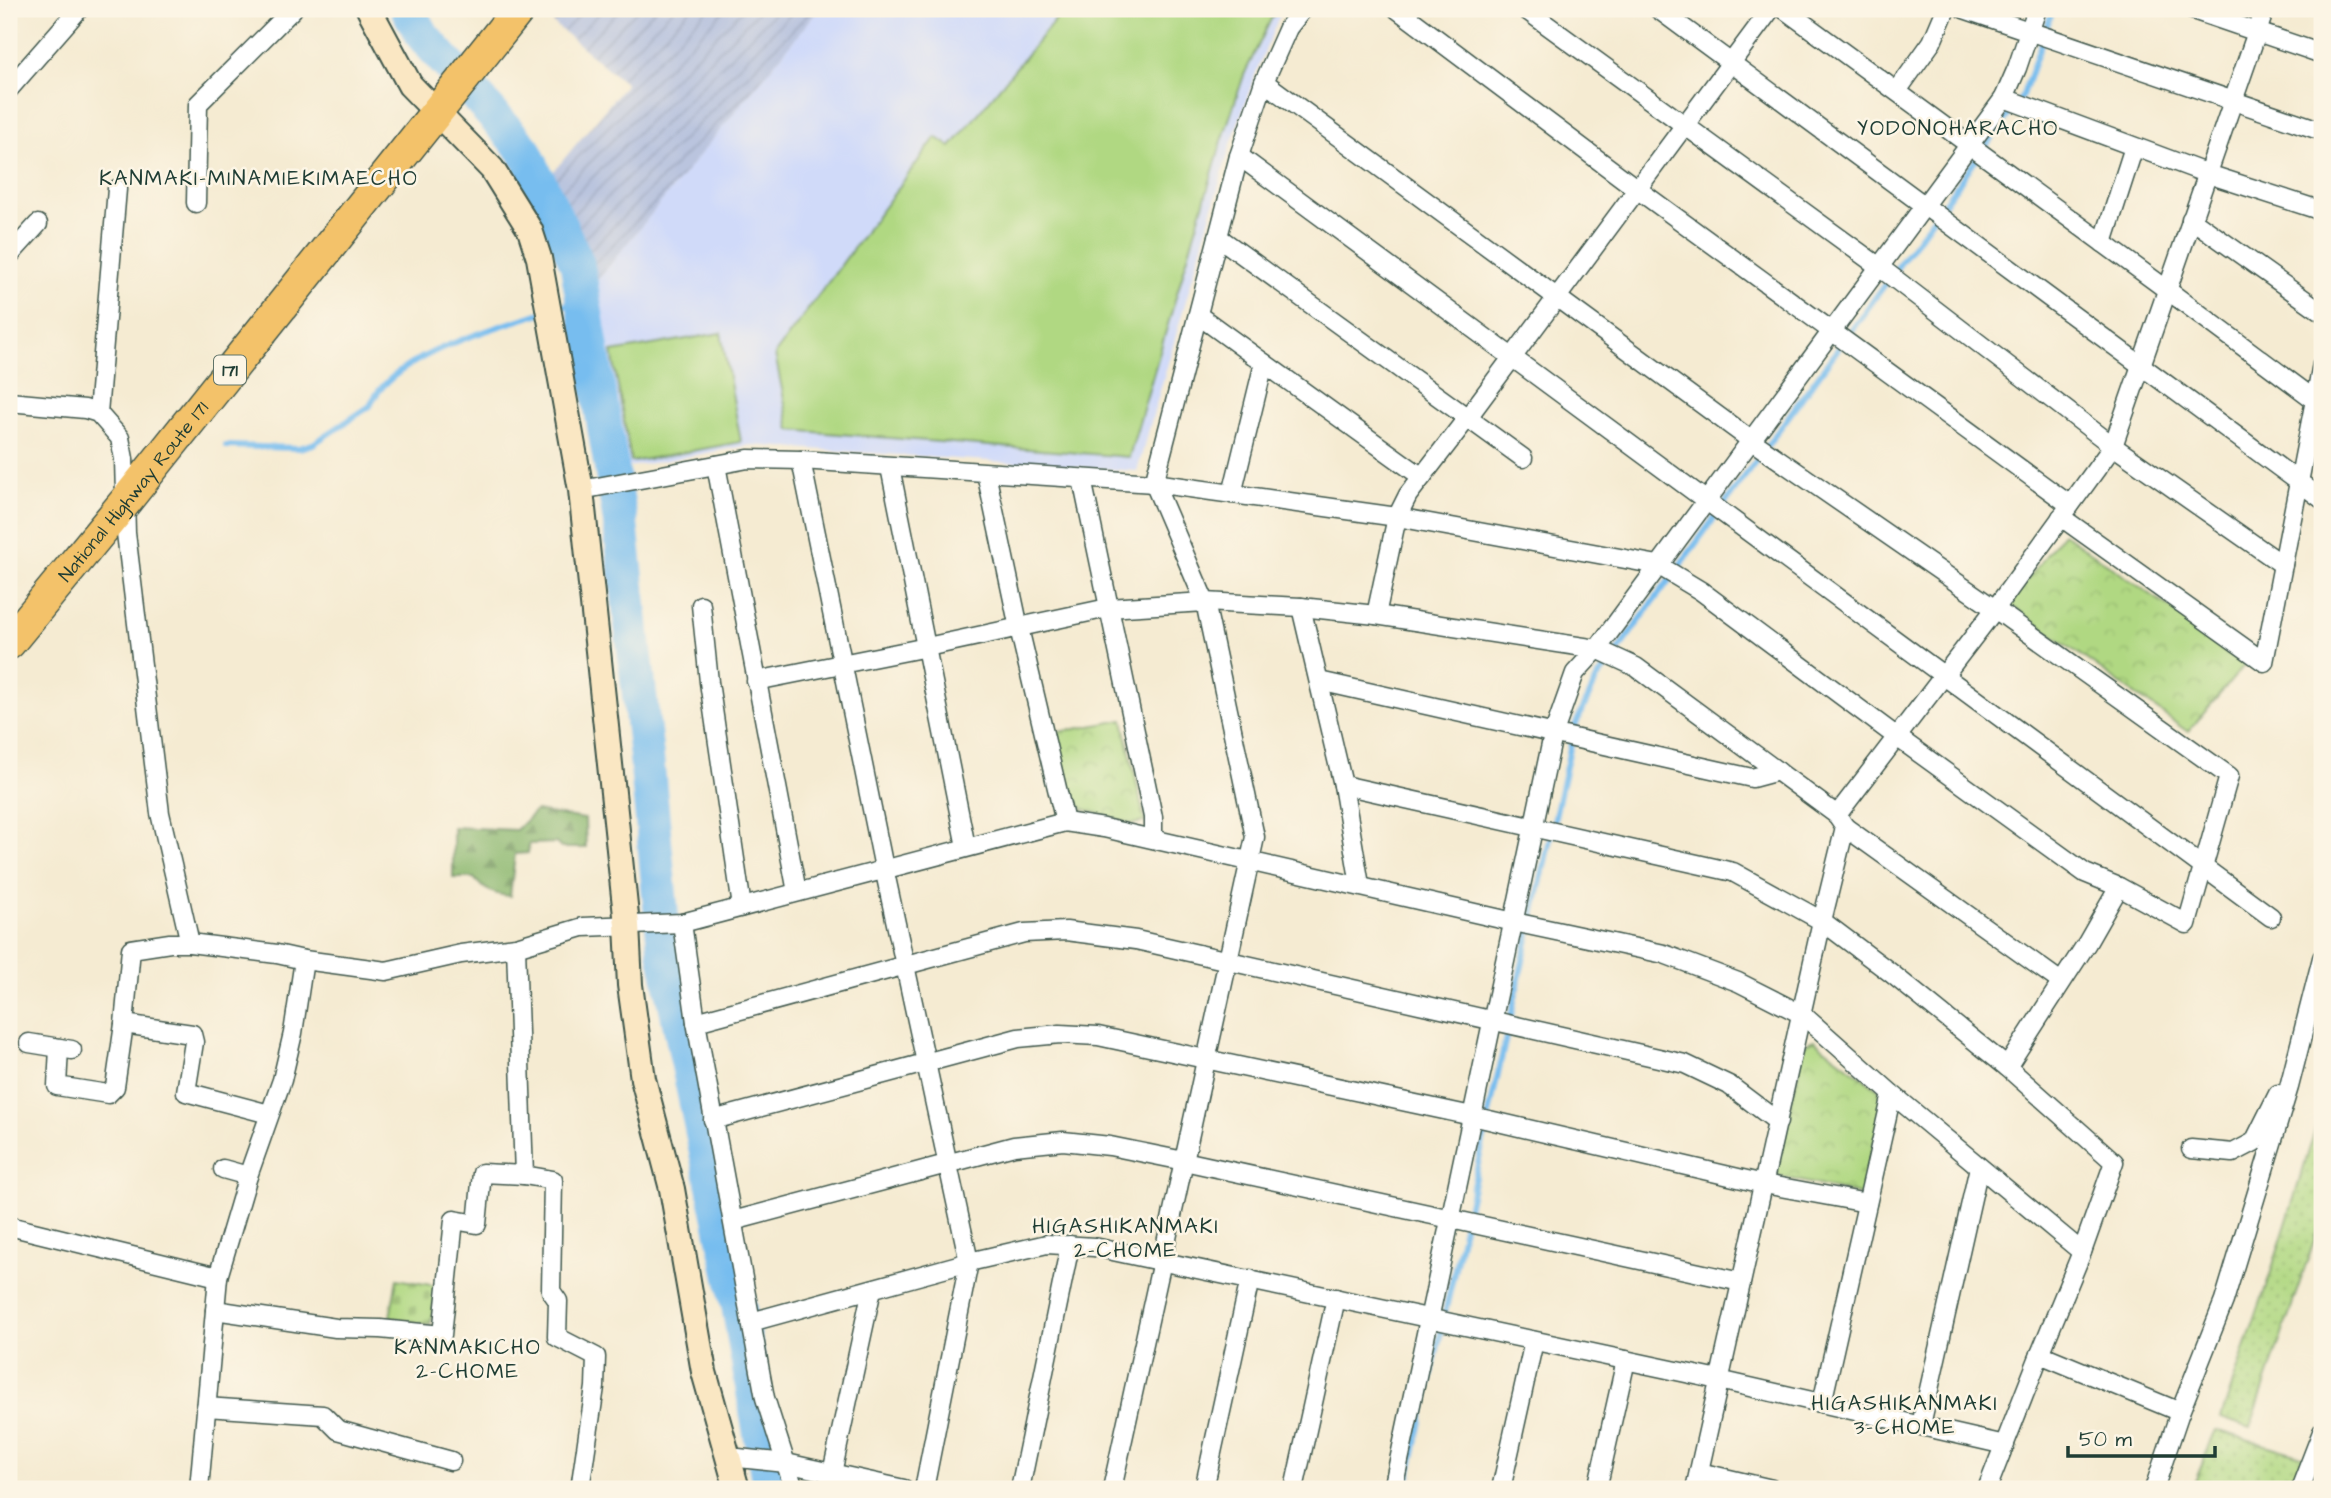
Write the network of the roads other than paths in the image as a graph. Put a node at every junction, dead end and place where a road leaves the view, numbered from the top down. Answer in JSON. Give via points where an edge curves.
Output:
{"nodes":[{"id":1,"x":79,"y":9,"type":"edge"},
{"id":2,"x":293,"y":9,"type":"edge"},
{"id":3,"x":369,"y":9,"type":"edge"},
{"id":4,"x":519,"y":9,"type":"edge"},
{"id":5,"x":1303,"y":9,"type":"edge"},
{"id":6,"x":1397,"y":9,"type":"edge"},
{"id":7,"x":1525,"y":9,"type":"edge"},
{"id":8,"x":1658,"y":9,"type":"edge"},
{"id":9,"x":1771,"y":9,"type":"edge"},
{"id":10,"x":1784,"y":9,"type":"edge"},
{"id":11,"x":1946,"y":9,"type":"edge"},
{"id":12,"x":1964,"y":9,"type":"edge"},
{"id":13,"x":2037,"y":9,"type":"edge"},
{"id":14,"x":2190,"y":9,"type":"edge"},
{"id":15,"x":2265,"y":9,"type":"edge"},
{"id":16,"x":2258,"y":32,"type":"junction"},
{"id":17,"x":2029,"y":33,"type":"junction"},
{"id":18,"x":2322,"y":54,"type":"edge"},
{"id":19,"x":1731,"y":64,"type":"junction"},
{"id":20,"x":1264,"y":82,"type":"junction"},
{"id":21,"x":9,"y":89,"type":"edge"},
{"id":22,"x":1896,"y":91,"type":"junction"},
{"id":23,"x":2004,"y":98,"type":"junction"},
{"id":24,"x":2233,"y":101,"type":"junction"},
{"id":25,"x":442,"y":104,"type":"junction"},
{"id":26,"x":1685,"y":125,"type":"junction"},
{"id":27,"x":2322,"y":131,"type":"edge"},
{"id":28,"x":1968,"y":144,"type":"junction"},
{"id":29,"x":2134,"y":147,"type":"junction"},
{"id":30,"x":1239,"y":156,"type":"junction"},
{"id":31,"x":2208,"y":174,"type":"junction"},
{"id":32,"x":117,"y":189,"type":"dead end"},
{"id":33,"x":1637,"y":190,"type":"junction"},
{"id":34,"x":196,"y":203,"type":"dead end"},
{"id":35,"x":1923,"y":205,"type":"junction"},
{"id":36,"x":2322,"y":211,"type":"edge"},
{"id":37,"x":2191,"y":219,"type":"junction"},
{"id":38,"x":38,"y":224,"type":"dead end"},
{"id":39,"x":1218,"y":237,"type":"junction"},
{"id":40,"x":2103,"y":243,"type":"junction"},
{"id":41,"x":9,"y":256,"type":"edge"},
{"id":42,"x":1878,"y":266,"type":"junction"},
{"id":43,"x":2166,"y":289,"type":"junction"},
{"id":44,"x":1556,"y":298,"type":"junction"},
{"id":45,"x":2322,"y":312,"type":"edge"},
{"id":46,"x":1198,"y":315,"type":"junction"},
{"id":47,"x":1831,"y":330,"type":"junction"},
{"id":48,"x":1512,"y":358,"type":"junction"},
{"id":49,"x":1265,"y":363,"type":"junction"},
{"id":50,"x":2322,"y":364,"type":"edge"},
{"id":51,"x":2142,"y":365,"type":"junction"},
{"id":52,"x":2315,"y":400,"type":"junction"},
{"id":53,"x":9,"y":402,"type":"edge"},
{"id":54,"x":1468,"y":417,"type":"junction"},
{"id":55,"x":103,"y":418,"type":"junction"},
{"id":56,"x":1752,"y":441,"type":"junction"},
{"id":57,"x":2113,"y":446,"type":"junction"},
{"id":58,"x":1523,"y":458,"type":"dead end"},
{"id":59,"x":801,"y":460,"type":"junction"},
{"id":60,"x":716,"y":466,"type":"junction"},
{"id":61,"x":890,"y":467,"type":"junction"},
{"id":62,"x":986,"y":473,"type":"junction"},
{"id":63,"x":1422,"y":477,"type":"junction"},
{"id":64,"x":1082,"y":479,"type":"junction"},
{"id":65,"x":2299,"y":481,"type":"junction"},
{"id":66,"x":1154,"y":483,"type":"junction"},
{"id":67,"x":589,"y":489,"type":"junction"},
{"id":68,"x":1232,"y":494,"type":"junction"},
{"id":69,"x":2322,"y":499,"type":"edge"},
{"id":70,"x":1707,"y":501,"type":"junction"},
{"id":71,"x":125,"y":502,"type":"junction"},
{"id":72,"x":2065,"y":511,"type":"junction"},
{"id":73,"x":1397,"y":517,"type":"junction"},
{"id":74,"x":1658,"y":565,"type":"junction"},
{"id":75,"x":2283,"y":565,"type":"junction"},
{"id":76,"x":1205,"y":602,"type":"junction"},
{"id":77,"x":701,"y":606,"type":"dead end"},
{"id":78,"x":1301,"y":607,"type":"junction"},
{"id":79,"x":1108,"y":608,"type":"junction"},
{"id":80,"x":1995,"y":609,"type":"junction"},
{"id":81,"x":1376,"y":615,"type":"junction"},
{"id":82,"x":1019,"y":628,"type":"junction"},
{"id":83,"x":9,"y":643,"type":"edge"},
{"id":84,"x":927,"y":647,"type":"junction"},
{"id":85,"x":1597,"y":649,"type":"junction"},
{"id":86,"x":842,"y":664,"type":"junction"},
{"id":87,"x":1944,"y":676,"type":"junction"},
{"id":88,"x":757,"y":681,"type":"junction"},
{"id":89,"x":1319,"y":681,"type":"junction"},
{"id":90,"x":1553,"y":735,"type":"junction"},
{"id":91,"x":1897,"y":737,"type":"junction"},
{"id":92,"x":1778,"y":771,"type":"junction"},
{"id":93,"x":1343,"y":785,"type":"junction"},
{"id":94,"x":1841,"y":821,"type":"junction"},
{"id":95,"x":1065,"y":822,"type":"junction"},
{"id":96,"x":1533,"y":827,"type":"junction"},
{"id":97,"x":1153,"y":838,"type":"junction"},
{"id":98,"x":966,"y":847,"type":"junction"},
{"id":99,"x":1251,"y":862,"type":"junction"},
{"id":100,"x":2203,"y":866,"type":"junction"},
{"id":101,"x":884,"y":868,"type":"junction"},
{"id":102,"x":1360,"y":885,"type":"junction"},
{"id":103,"x":2119,"y":887,"type":"junction"},
{"id":104,"x":797,"y":892,"type":"junction"},
{"id":105,"x":742,"y":907,"type":"junction"},
{"id":106,"x":2271,"y":917,"type":"dead end"},
{"id":107,"x":1822,"y":921,"type":"junction"},
{"id":108,"x":1514,"y":922,"type":"junction"},
{"id":109,"x":682,"y":923,"type":"junction"},
{"id":110,"x":627,"y":925,"type":"junction"},
{"id":111,"x":190,"y":943,"type":"junction"},
{"id":112,"x":516,"y":947,"type":"junction"},
{"id":113,"x":2322,"y":958,"type":"edge"},
{"id":114,"x":304,"y":960,"type":"junction"},
{"id":115,"x":1228,"y":961,"type":"junction"},
{"id":116,"x":905,"y":964,"type":"junction"},
{"id":117,"x":2061,"y":982,"type":"junction"},
{"id":118,"x":1803,"y":1015,"type":"junction"},
{"id":119,"x":1493,"y":1021,"type":"junction"},
{"id":120,"x":696,"y":1022,"type":"junction"},
{"id":121,"x":124,"y":1024,"type":"junction"},
{"id":122,"x":29,"y":1043,"type":"dead end"},
{"id":123,"x":1207,"y":1058,"type":"junction"},
{"id":124,"x":926,"y":1062,"type":"junction"},
{"id":125,"x":2007,"y":1067,"type":"junction"},
{"id":126,"x":2289,"y":1087,"type":"junction"},
{"id":127,"x":1892,"y":1094,"type":"junction"},
{"id":128,"x":269,"y":1114,"type":"junction"},
{"id":129,"x":1472,"y":1116,"type":"junction"},
{"id":130,"x":713,"y":1120,"type":"junction"},
{"id":131,"x":1778,"y":1122,"type":"junction"},
{"id":132,"x":2191,"y":1149,"type":"dead end"},
{"id":133,"x":1184,"y":1161,"type":"junction"},
{"id":134,"x":948,"y":1164,"type":"junction"},
{"id":135,"x":1979,"y":1167,"type":"junction"},
{"id":136,"x":223,"y":1169,"type":"dead end"},
{"id":137,"x":524,"y":1175,"type":"junction"},
{"id":138,"x":248,"y":1176,"type":"junction"},
{"id":139,"x":1764,"y":1184,"type":"junction"},
{"id":140,"x":1867,"y":1203,"type":"junction"},
{"id":141,"x":1450,"y":1218,"type":"junction"},
{"id":142,"x":733,"y":1221,"type":"junction"},
{"id":143,"x":9,"y":1226,"type":"edge"},
{"id":144,"x":1070,"y":1245,"type":"junction"},
{"id":145,"x":2082,"y":1252,"type":"junction"},
{"id":146,"x":1162,"y":1260,"type":"junction"},
{"id":147,"x":969,"y":1262,"type":"junction"},
{"id":148,"x":218,"y":1277,"type":"junction"},
{"id":149,"x":1250,"y":1279,"type":"junction"},
{"id":150,"x":1741,"y":1282,"type":"junction"},
{"id":151,"x":872,"y":1289,"type":"junction"},
{"id":152,"x":1336,"y":1298,"type":"junction"},
{"id":153,"x":215,"y":1310,"type":"junction"},
{"id":154,"x":1429,"y":1318,"type":"junction"},
{"id":155,"x":751,"y":1322,"type":"junction"},
{"id":156,"x":1534,"y":1341,"type":"junction"},
{"id":157,"x":2040,"y":1354,"type":"junction"},
{"id":158,"x":1626,"y":1360,"type":"junction"},
{"id":159,"x":1719,"y":1380,"type":"junction"},
{"id":160,"x":1822,"y":1403,"type":"junction"},
{"id":161,"x":206,"y":1407,"type":"junction"},
{"id":162,"x":2180,"y":1412,"type":"junction"},
{"id":163,"x":1920,"y":1425,"type":"junction"},
{"id":164,"x":2322,"y":1433,"type":"edge"},
{"id":165,"x":2005,"y":1445,"type":"junction"},
{"id":166,"x":729,"y":1457,"type":"junction"},
{"id":167,"x":451,"y":1461,"type":"dead end"},
{"id":168,"x":786,"y":1463,"type":"junction"},
{"id":169,"x":832,"y":1473,"type":"junction"},
{"id":170,"x":1697,"y":1481,"type":"edge"},
{"id":171,"x":199,"y":1489,"type":"edge"},
{"id":172,"x":580,"y":1489,"type":"edge"},
{"id":173,"x":737,"y":1489,"type":"edge"},
{"id":174,"x":794,"y":1489,"type":"edge"},
{"id":175,"x":904,"y":1489,"type":"edge"},
{"id":176,"x":924,"y":1489,"type":"edge"},
{"id":177,"x":1020,"y":1489,"type":"edge"},
{"id":178,"x":1112,"y":1489,"type":"edge"},
{"id":179,"x":1204,"y":1489,"type":"edge"},
{"id":180,"x":1294,"y":1489,"type":"edge"},
{"id":181,"x":1393,"y":1489,"type":"edge"},
{"id":182,"x":1501,"y":1489,"type":"edge"},
{"id":183,"x":1597,"y":1489,"type":"edge"},
{"id":184,"x":1772,"y":1489,"type":"edge"},
{"id":185,"x":1987,"y":1489,"type":"edge"},
{"id":186,"x":2154,"y":1489,"type":"edge"},
{"id":187,"x":2300,"y":1489,"type":"edge"}],
"edges":[{"from":1,"to":21,"type":"street"},
{"from":2,"to":34,"type":"street","via":[[198,104]]},
{"from":3,"to":25,"type":"street","via":[[410,85]]},
{"from":4,"to":25,"type":"highway","name":"National Highway Route 171","number":"171"},
{"from":5,"to":20,"type":"street","via":[[1288,28]]},
{"from":6,"to":33,"type":"street"},
{"from":7,"to":26,"type":"street"},
{"from":8,"to":19,"type":"street"},
{"from":9,"to":19,"type":"street"},
{"from":10,"to":22,"type":"street"},
{"from":11,"to":22,"type":"street","via":[[1932,42]]},
{"from":12,"to":17,"type":"street"},
{"from":13,"to":17,"type":"street"},
{"from":14,"to":16,"type":"street"},
{"from":15,"to":16,"type":"street"},
{"from":16,"to":18,"type":"street"},
{"from":16,"to":24,"type":"street"},
{"from":17,"to":23,"type":"street"},
{"from":17,"to":24,"type":"street"},
{"from":19,"to":26,"type":"street"},
{"from":19,"to":35,"type":"street"},
{"from":20,"to":30,"type":"street"},
{"from":20,"to":44,"type":"street"},
{"from":22,"to":28,"type":"street"},
{"from":23,"to":28,"type":"street"},
{"from":23,"to":29,"type":"street"},
{"from":24,"to":27,"type":"street"},
{"from":24,"to":31,"type":"street"},
{"from":25,"to":67,"type":"street","via":[[492,169],[530,230],[540,258]]},
{"from":25,"to":71,"type":"highway","name":"National Highway Route 171","number":"171"},
{"from":26,"to":33,"type":"street"},
{"from":26,"to":42,"type":"street"},
{"from":28,"to":35,"type":"street"},
{"from":28,"to":40,"type":"street"},
{"from":29,"to":31,"type":"street"},
{"from":29,"to":40,"type":"street"},
{"from":30,"to":39,"type":"street"},
{"from":30,"to":48,"type":"street"},
{"from":31,"to":36,"type":"street"},
{"from":31,"to":37,"type":"street"},
{"from":32,"to":55,"type":"street"},
{"from":33,"to":44,"type":"street"},
{"from":33,"to":47,"type":"street"},
{"from":35,"to":42,"type":"street"},
{"from":35,"to":51,"type":"street"},
{"from":37,"to":43,"type":"street"},
{"from":37,"to":45,"type":"street"},
{"from":38,"to":41,"type":"street"},
{"from":39,"to":46,"type":"street"},
{"from":39,"to":54,"type":"street"},
{"from":40,"to":43,"type":"street"},
{"from":42,"to":47,"type":"street"},
{"from":42,"to":57,"type":"street"},
{"from":43,"to":51,"type":"street"},
{"from":43,"to":52,"type":"street"},
{"from":44,"to":48,"type":"street"},
{"from":44,"to":56,"type":"street"},
{"from":46,"to":49,"type":"street"},
{"from":46,"to":66,"type":"street"},
{"from":47,"to":56,"type":"street"},
{"from":47,"to":72,"type":"street"},
{"from":48,"to":54,"type":"street"},
{"from":48,"to":70,"type":"street"},
{"from":49,"to":63,"type":"street"},
{"from":49,"to":68,"type":"street"},
{"from":50,"to":52,"type":"street"},
{"from":51,"to":57,"type":"street"},
{"from":51,"to":65,"type":"street"},
{"from":52,"to":65,"type":"street"},
{"from":53,"to":55,"type":"street","via":[[85,409]]},
{"from":54,"to":58,"type":"street"},
{"from":54,"to":63,"type":"street"},
{"from":55,"to":71,"type":"street","via":[[120,438]]},
{"from":56,"to":70,"type":"street"},
{"from":56,"to":80,"type":"street"},
{"from":57,"to":72,"type":"street"},
{"from":57,"to":75,"type":"street"},
{"from":59,"to":60,"type":"street","via":[[748,459]]},
{"from":59,"to":61,"type":"street"},
{"from":59,"to":86,"type":"street"},
{"from":60,"to":67,"type":"street"},
{"from":60,"to":88,"type":"street"},
{"from":61,"to":62,"type":"street"},
{"from":61,"to":84,"type":"street"},
{"from":62,"to":64,"type":"street"},
{"from":62,"to":82,"type":"street"},
{"from":63,"to":73,"type":"street"},
{"from":64,"to":66,"type":"street"},
{"from":64,"to":79,"type":"street"},
{"from":65,"to":69,"type":"street"},
{"from":65,"to":75,"type":"street"},
{"from":66,"to":68,"type":"street"},
{"from":66,"to":76,"type":"street"},
{"from":67,"to":110,"type":"street"},
{"from":68,"to":73,"type":"street"},
{"from":70,"to":74,"type":"street"},
{"from":70,"to":87,"type":"street"},
{"from":71,"to":83,"type":"highway","name":"National Highway Route 171","number":"171"},
{"from":71,"to":111,"type":"street","via":[[160,813]]},
{"from":72,"to":75,"type":"street","via":[[2264,662]]},
{"from":72,"to":80,"type":"street"},
{"from":73,"to":74,"type":"street"},
{"from":73,"to":81,"type":"street"},
{"from":74,"to":85,"type":"street"},
{"from":74,"to":91,"type":"street","via":[[1701,591]]},
{"from":76,"to":78,"type":"street"},
{"from":76,"to":79,"type":"street"},
{"from":76,"to":99,"type":"street","via":[[1255,837]]},
{"from":77,"to":105,"type":"street"},
{"from":78,"to":81,"type":"street"},
{"from":78,"to":89,"type":"street"},
{"from":79,"to":82,"type":"street"},
{"from":79,"to":97,"type":"street","via":[[1153,817]]},
{"from":80,"to":87,"type":"street"},
{"from":80,"to":100,"type":"street","via":[[2229,776]]},
{"from":81,"to":85,"type":"street"},
{"from":82,"to":84,"type":"street"},
{"from":82,"to":95,"type":"street"},
{"from":84,"to":86,"type":"street"},
{"from":84,"to":98,"type":"street"},
{"from":85,"to":90,"type":"street","via":[[1575,673]]},
{"from":85,"to":92,"type":"street","via":[[1636,667]]},
{"from":86,"to":88,"type":"street"},
{"from":86,"to":101,"type":"street"},
{"from":87,"to":91,"type":"street"},
{"from":87,"to":100,"type":"street"},
{"from":88,"to":104,"type":"street"},
{"from":89,"to":90,"type":"street"},
{"from":89,"to":93,"type":"street"},
{"from":90,"to":92,"type":"street","via":[[1752,778]]},
{"from":90,"to":96,"type":"street"},
{"from":91,"to":94,"type":"street"},
{"from":91,"to":103,"type":"street","via":[[2085,873]]},
{"from":92,"to":94,"type":"street"},
{"from":93,"to":96,"type":"street"},
{"from":93,"to":102,"type":"street"},
{"from":94,"to":107,"type":"street"},
{"from":94,"to":117,"type":"street"},
{"from":95,"to":97,"type":"street"},
{"from":95,"to":98,"type":"street"},
{"from":96,"to":107,"type":"street","via":[[1733,872]]},
{"from":96,"to":108,"type":"street"},
{"from":97,"to":99,"type":"street"},
{"from":98,"to":101,"type":"street"},
{"from":99,"to":102,"type":"street"},
{"from":99,"to":115,"type":"street"},
{"from":100,"to":103,"type":"street","via":[[2187,924]]},
{"from":100,"to":106,"type":"street"},
{"from":101,"to":104,"type":"street"},
{"from":101,"to":116,"type":"street"},
{"from":102,"to":108,"type":"street"},
{"from":103,"to":117,"type":"street"},
{"from":104,"to":105,"type":"street"},
{"from":105,"to":109,"type":"street"},
{"from":107,"to":118,"type":"street"},
{"from":107,"to":125,"type":"street"},
{"from":108,"to":118,"type":"street","via":[[1664,954],[1738,982]]},
{"from":108,"to":119,"type":"street"},
{"from":109,"to":110,"type":"street"},
{"from":109,"to":120,"type":"street"},
{"from":110,"to":112,"type":"street","via":[[583,927]]},
{"from":110,"to":166,"type":"street","via":[[643,1079],[671,1189],[704,1372]]},
{"from":111,"to":114,"type":"street"},
{"from":111,"to":121,"type":"street","via":[[131,949]]},
{"from":112,"to":114,"type":"street","via":[[386,971]]},
{"from":112,"to":137,"type":"street"},
{"from":113,"to":126,"type":"street"},
{"from":114,"to":128,"type":"street","via":[[293,1032]]},
{"from":115,"to":116,"type":"street","via":[[1066,930],[1024,933]]},
{"from":115,"to":119,"type":"street"},
{"from":115,"to":123,"type":"street"},
{"from":116,"to":120,"type":"street"},
{"from":116,"to":124,"type":"street"},
{"from":117,"to":125,"type":"street"},
{"from":118,"to":127,"type":"street"},
{"from":118,"to":131,"type":"street"},
{"from":119,"to":129,"type":"street"},
{"from":119,"to":131,"type":"street","via":[[1685,1064],[1729,1085]]},
{"from":120,"to":130,"type":"street"},
{"from":121,"to":122,"type":"street","via":[[115,1087],[108,1094],[57,1086],[66,1049]]},
{"from":121,"to":128,"type":"street","via":[[192,1034],[186,1092]]},
{"from":123,"to":124,"type":"street","via":[[1098,1036],[1060,1034],[1018,1038]]},
{"from":123,"to":129,"type":"street"},
{"from":123,"to":133,"type":"street"},
{"from":124,"to":130,"type":"street"},
{"from":124,"to":134,"type":"street"},
{"from":125,"to":145,"type":"street","via":[[2114,1162]]},
{"from":126,"to":132,"type":"street","via":[[2278,1093],[2255,1142],[2233,1153]]},
{"from":126,"to":162,"type":"street","via":[[2224,1301]]},
{"from":127,"to":135,"type":"street"},
{"from":127,"to":140,"type":"street"},
{"from":128,"to":138,"type":"street"},
{"from":129,"to":139,"type":"street"},
{"from":129,"to":141,"type":"street"},
{"from":130,"to":142,"type":"street"},
{"from":131,"to":139,"type":"street"},
{"from":133,"to":134,"type":"street","via":[[1063,1141],[1014,1146]]},
{"from":133,"to":141,"type":"street"},
{"from":133,"to":146,"type":"street"},
{"from":134,"to":142,"type":"street"},
{"from":134,"to":147,"type":"street"},
{"from":135,"to":145,"type":"street"},
{"from":135,"to":163,"type":"street"},
{"from":136,"to":138,"type":"street"},
{"from":137,"to":153,"type":"street","via":[[482,1173],[477,1224],[454,1220],[442,1335],[336,1328]]},
{"from":137,"to":172,"type":"street","via":[[554,1180],[551,1291],[558,1301],[557,1337],[596,1357]]},
{"from":138,"to":148,"type":"street"},
{"from":139,"to":140,"type":"street"},
{"from":139,"to":150,"type":"street"},
{"from":140,"to":160,"type":"street"},
{"from":141,"to":150,"type":"street"},
{"from":141,"to":154,"type":"street"},
{"from":142,"to":155,"type":"street"},
{"from":143,"to":148,"type":"street"},
{"from":144,"to":146,"type":"street"},
{"from":144,"to":147,"type":"street","via":[[1047,1244]]},
{"from":144,"to":177,"type":"street"},
{"from":145,"to":157,"type":"street"},
{"from":146,"to":149,"type":"street"},
{"from":146,"to":178,"type":"street"},
{"from":147,"to":151,"type":"street"},
{"from":147,"to":176,"type":"street"},
{"from":148,"to":153,"type":"street"},
{"from":149,"to":152,"type":"street"},
{"from":149,"to":179,"type":"street"},
{"from":150,"to":159,"type":"street"},
{"from":151,"to":155,"type":"street"},
{"from":151,"to":169,"type":"street"},
{"from":152,"to":154,"type":"street"},
{"from":152,"to":180,"type":"street"},
{"from":153,"to":161,"type":"street"},
{"from":154,"to":156,"type":"street"},
{"from":154,"to":181,"type":"street"},
{"from":155,"to":168,"type":"street","via":[[765,1398]]},
{"from":156,"to":158,"type":"street"},
{"from":156,"to":182,"type":"street"},
{"from":157,"to":162,"type":"street"},
{"from":157,"to":165,"type":"street"},
{"from":158,"to":159,"type":"street"},
{"from":158,"to":183,"type":"street"},
{"from":159,"to":160,"type":"street"},
{"from":159,"to":170,"type":"street"},
{"from":160,"to":163,"type":"street"},
{"from":161,"to":167,"type":"street","via":[[323,1415],[338,1430]]},
{"from":161,"to":171,"type":"street"},
{"from":162,"to":186,"type":"street"},
{"from":163,"to":165,"type":"street"},
{"from":164,"to":187,"type":"street"},
{"from":165,"to":185,"type":"street"},
{"from":166,"to":168,"type":"street"},
{"from":166,"to":173,"type":"street"},
{"from":168,"to":169,"type":"street"},
{"from":168,"to":174,"type":"street"},
{"from":169,"to":175,"type":"street"},
{"from":170,"to":184,"type":"street"}]}
